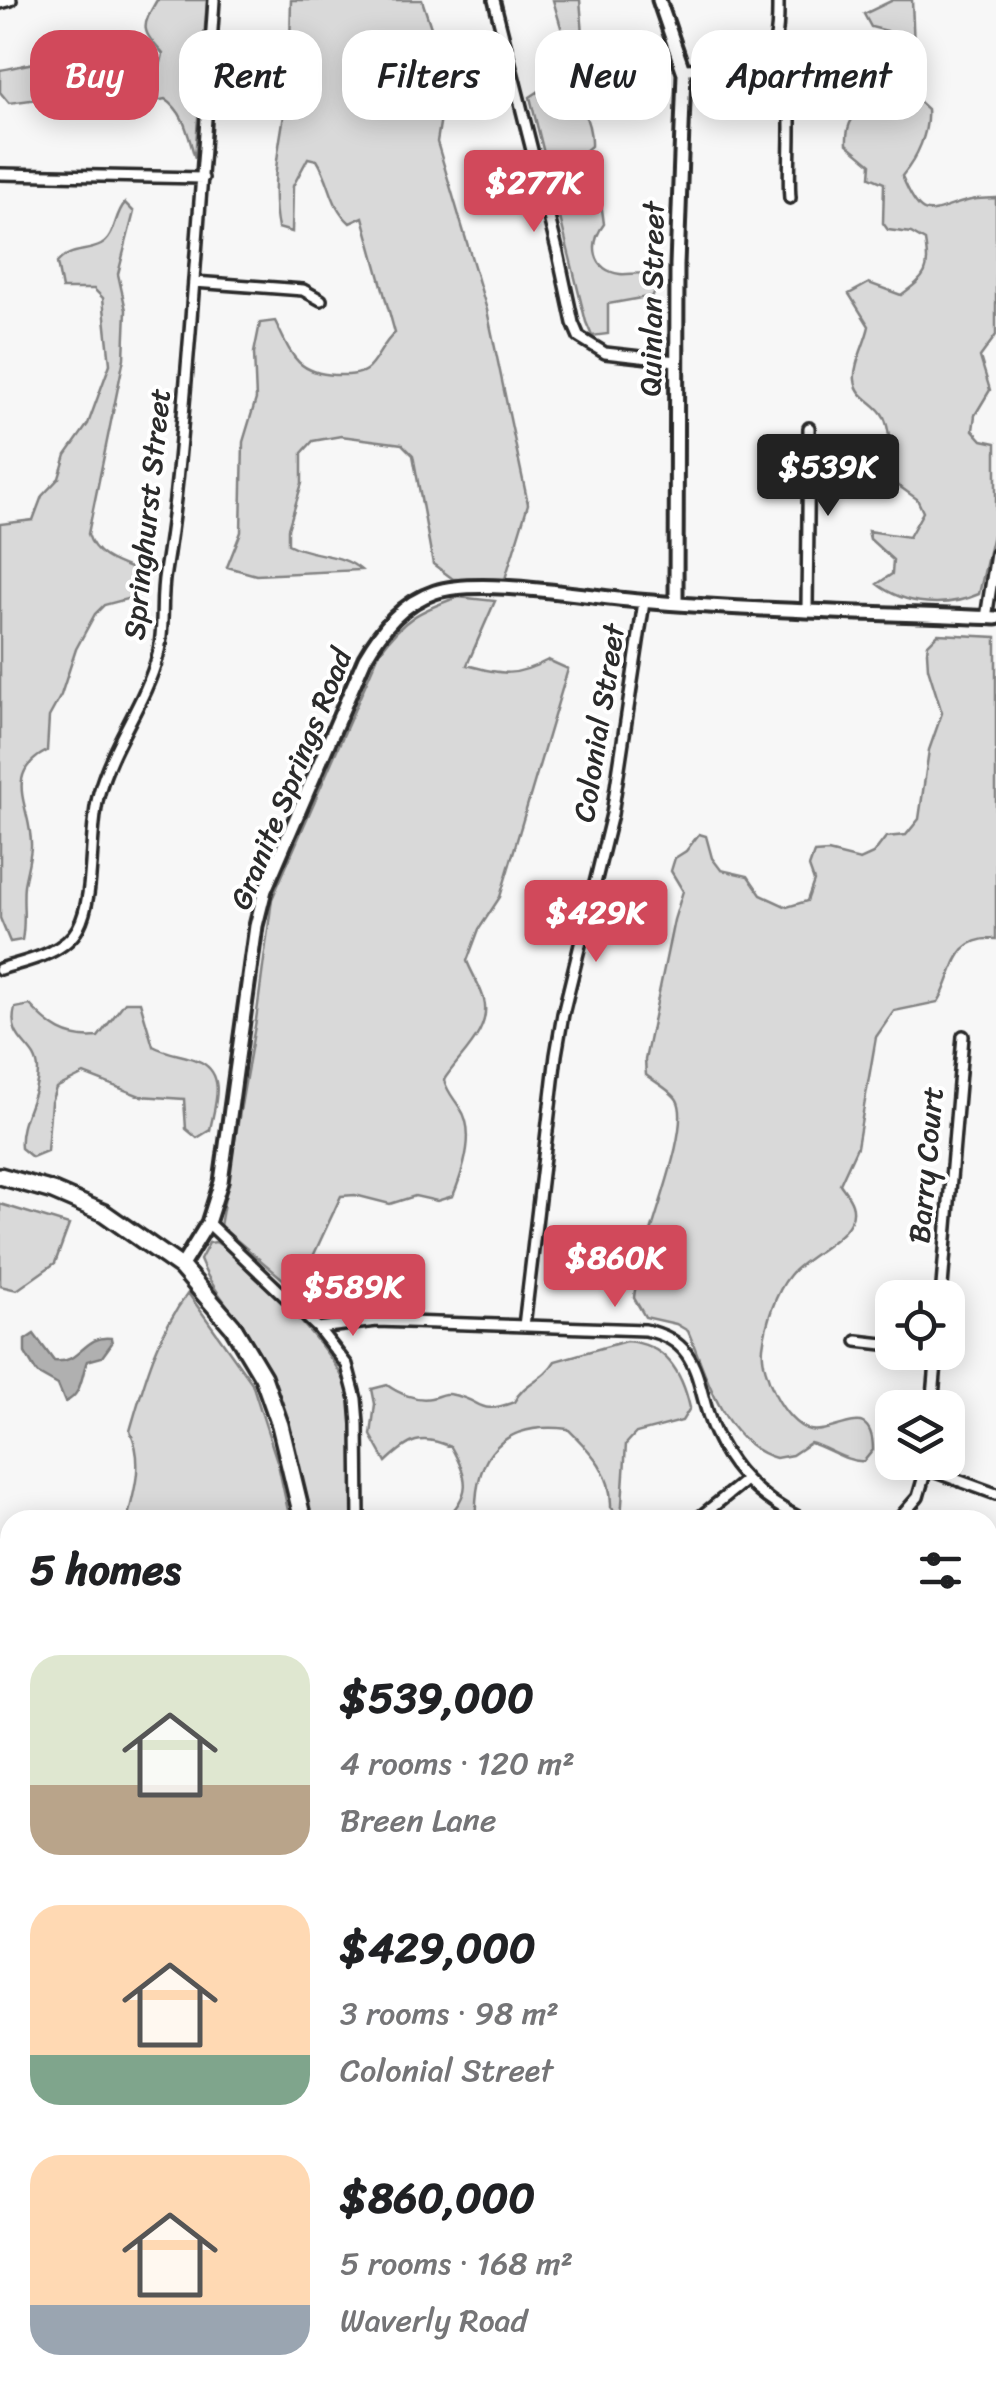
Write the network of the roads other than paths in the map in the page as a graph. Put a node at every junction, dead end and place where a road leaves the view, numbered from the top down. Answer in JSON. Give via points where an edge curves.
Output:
{"nodes":[{"id":1,"x":11,"y":0,"type":"edge"},
{"id":2,"x":214,"y":0,"type":"edge"},
{"id":3,"x":494,"y":0,"type":"edge"},
{"id":4,"x":659,"y":0,"type":"edge"},
{"id":5,"x":778,"y":0,"type":"edge"},
{"id":6,"x":0,"y":3,"type":"edge"},
{"id":7,"x":776,"y":30,"type":"edge"},
{"id":8,"x":683,"y":69,"type":"junction"},
{"id":9,"x":691,"y":69,"type":"edge"},
{"id":10,"x":788,"y":120,"type":"edge"},
{"id":11,"x":0,"y":174,"type":"edge"},
{"id":12,"x":204,"y":178,"type":"junction"},
{"id":13,"x":790,"y":198,"type":"dead end"},
{"id":14,"x":194,"y":282,"type":"junction"},
{"id":15,"x":321,"y":300,"type":"dead end"},
{"id":16,"x":676,"y":361,"type":"junction"},
{"id":17,"x":809,"y":428,"type":"dead end"},
{"id":18,"x":996,"y":554,"type":"edge"},
{"id":19,"x":644,"y":602,"type":"junction"},
{"id":20,"x":676,"y":603,"type":"junction"},
{"id":21,"x":807,"y":609,"type":"junction"},
{"id":22,"x":991,"y":618,"type":"edge"},
{"id":23,"x":0,"y":969,"type":"edge"},
{"id":24,"x":963,"y":1036,"type":"dead end"},
{"id":25,"x":0,"y":1176,"type":"edge"},
{"id":26,"x":208,"y":1223,"type":"junction"},
{"id":27,"x":181,"y":1267,"type":"junction"},
{"id":28,"x":942,"y":1280,"type":"edge"},
{"id":29,"x":524,"y":1326,"type":"junction"},
{"id":30,"x":318,"y":1328,"type":"junction"},
{"id":31,"x":857,"y":1341,"type":"dead end"},
{"id":32,"x":875,"y":1343,"type":"edge"},
{"id":33,"x":746,"y":1480,"type":"junction"},
{"id":34,"x":923,"y":1480,"type":"edge"},
{"id":35,"x":962,"y":1480,"type":"edge"},
{"id":36,"x":996,"y":1494,"type":"edge"},
{"id":37,"x":301,"y":1510,"type":"edge"},
{"id":38,"x":359,"y":1510,"type":"edge"},
{"id":39,"x":709,"y":1510,"type":"edge"},
{"id":40,"x":784,"y":1510,"type":"edge"},
{"id":41,"x":907,"y":1510,"type":"edge"}],
"edges":[{"from":1,"to":6,"type":"street"},
{"from":2,"to":12,"type":"street","name":"Springhurst Street"},
{"from":3,"to":16,"type":"street","via":[[572,324],[579,337],[605,353]]},
{"from":4,"to":8,"type":"street","name":"Quinlan Street"},
{"from":5,"to":7,"type":"street"},
{"from":8,"to":9,"type":"street"},
{"from":8,"to":16,"type":"street","name":"Quinlan Street"},
{"from":10,"to":13,"type":"street"},
{"from":11,"to":12,"type":"street"},
{"from":12,"to":14,"type":"street","name":"Springhurst Street"},
{"from":14,"to":15,"type":"street","via":[[302,290]]},
{"from":14,"to":23,"type":"street","name":"Springhurst Street","via":[[159,653],[108,761],[79,927],[54,949]]},
{"from":16,"to":20,"type":"street","name":"Quinlan Street"},
{"from":17,"to":21,"type":"street"},
{"from":18,"to":22,"type":"street"},
{"from":19,"to":20,"type":"street","name":"Granite Springs Road"},
{"from":19,"to":26,"type":"street","name":"Granite Springs Road","via":[[452,588],[413,602],[379,634],[260,908],[221,1182]]},
{"from":19,"to":29,"type":"street","name":"Colonial Street","via":[[612,814],[563,1014]]},
{"from":20,"to":21,"type":"street","name":"Granite Springs Road"},
{"from":21,"to":22,"type":"street","name":"Granite Springs Road"},
{"from":24,"to":28,"type":"street","name":"Barry Court"},
{"from":25,"to":27,"type":"highway","via":[[104,1213]]},
{"from":26,"to":27,"type":"street","name":"Granite Springs Road"},
{"from":26,"to":30,"type":"street"},
{"from":27,"to":37,"type":"highway","via":[[233,1327],[263,1377]]},
{"from":29,"to":30,"type":"street","via":[[376,1321]]},
{"from":29,"to":33,"type":"street","via":[[645,1330],[673,1338],[688,1352],[715,1434]]},
{"from":30,"to":38,"type":"street","via":[[347,1365],[356,1399]]},
{"from":31,"to":32,"type":"street"},
{"from":33,"to":39,"type":"street"},
{"from":33,"to":40,"type":"street"},
{"from":34,"to":41,"type":"street"},
{"from":35,"to":36,"type":"street"}]}
